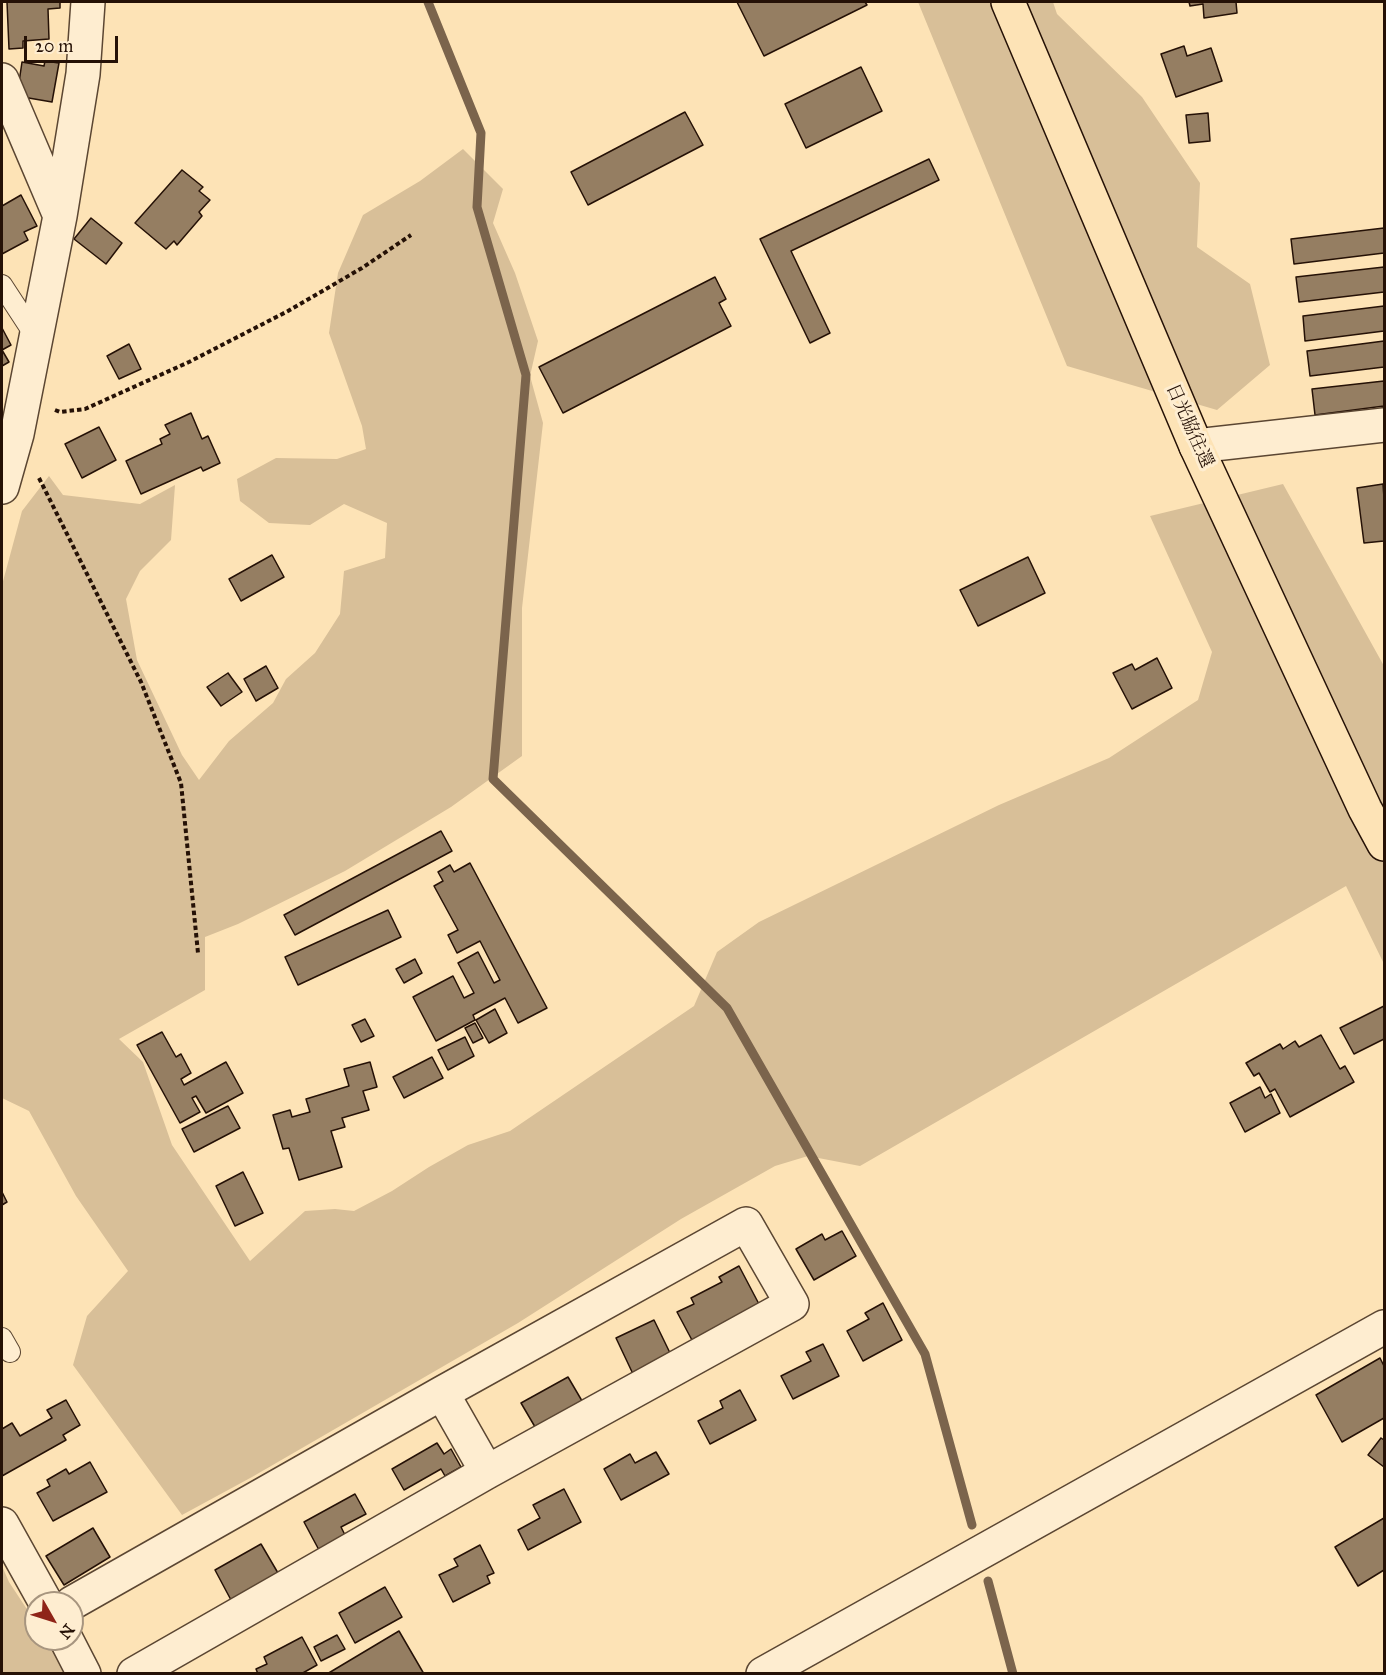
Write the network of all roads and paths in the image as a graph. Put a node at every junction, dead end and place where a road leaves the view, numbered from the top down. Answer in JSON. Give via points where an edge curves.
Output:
{"nodes":[{"id":1,"x":88,"y":2,"type":"edge"},
{"id":2,"x":1008,"y":2,"type":"edge"},
{"id":3,"x":2,"y":80,"type":"edge"},
{"id":4,"x":60,"y":216,"type":"junction"},
{"id":5,"x":411,"y":235,"type":"dead end"},
{"id":6,"x":2,"y":285,"type":"edge"},
{"id":7,"x":36,"y":337,"type":"junction"},
{"id":8,"x":25,"y":396,"type":"junction"},
{"id":9,"x":1384,"y":425,"type":"edge"},
{"id":10,"x":17,"y":434,"type":"junction"},
{"id":11,"x":1196,"y":446,"type":"junction"},
{"id":12,"x":2,"y":487,"type":"edge"},
{"id":13,"x":1384,"y":844,"type":"edge"},
{"id":14,"x":198,"y":953,"type":"dead end"},
{"id":15,"x":1384,"y":1327,"type":"edge"},
{"id":16,"x":442,"y":1393,"type":"junction"},
{"id":17,"x":487,"y":1472,"type":"junction"},
{"id":18,"x":2,"y":1524,"type":"edge"},
{"id":19,"x":39,"y":1591,"type":"edge"},
{"id":20,"x":84,"y":1596,"type":"edge"},
{"id":21,"x":72,"y":1651,"type":"edge"},
{"id":22,"x":84,"y":1674,"type":"edge"},
{"id":23,"x":134,"y":1674,"type":"edge"},
{"id":24,"x":763,"y":1674,"type":"edge"}],
"edges":[{"from":1,"to":4,"type":"street","via":[[83,74]]},
{"from":2,"to":11,"type":"highway","name":"日光脇往還"},
{"from":3,"to":4,"type":"street"},
{"from":4,"to":7,"type":"street"},
{"from":5,"to":8,"type":"path","via":[[288,312],[85,409],[60,412]]},
{"from":6,"to":7,"type":"lane"},
{"from":7,"to":8,"type":"street"},
{"from":8,"to":10,"type":"street"},
{"from":9,"to":11,"type":"street"},
{"from":10,"to":12,"type":"street"},
{"from":10,"to":14,"type":"path","via":[[141,682],[181,783]]},
{"from":11,"to":13,"type":"highway","name":"日光脇往還"},
{"from":15,"to":24,"type":"street"},
{"from":16,"to":17,"type":"street"},
{"from":16,"to":17,"type":"street","via":[[746,1224],[792,1304]]},
{"from":16,"to":20,"type":"street"},
{"from":17,"to":23,"type":"street"},
{"from":18,"to":19,"type":"street"},
{"from":21,"to":22,"type":"street"}]}
